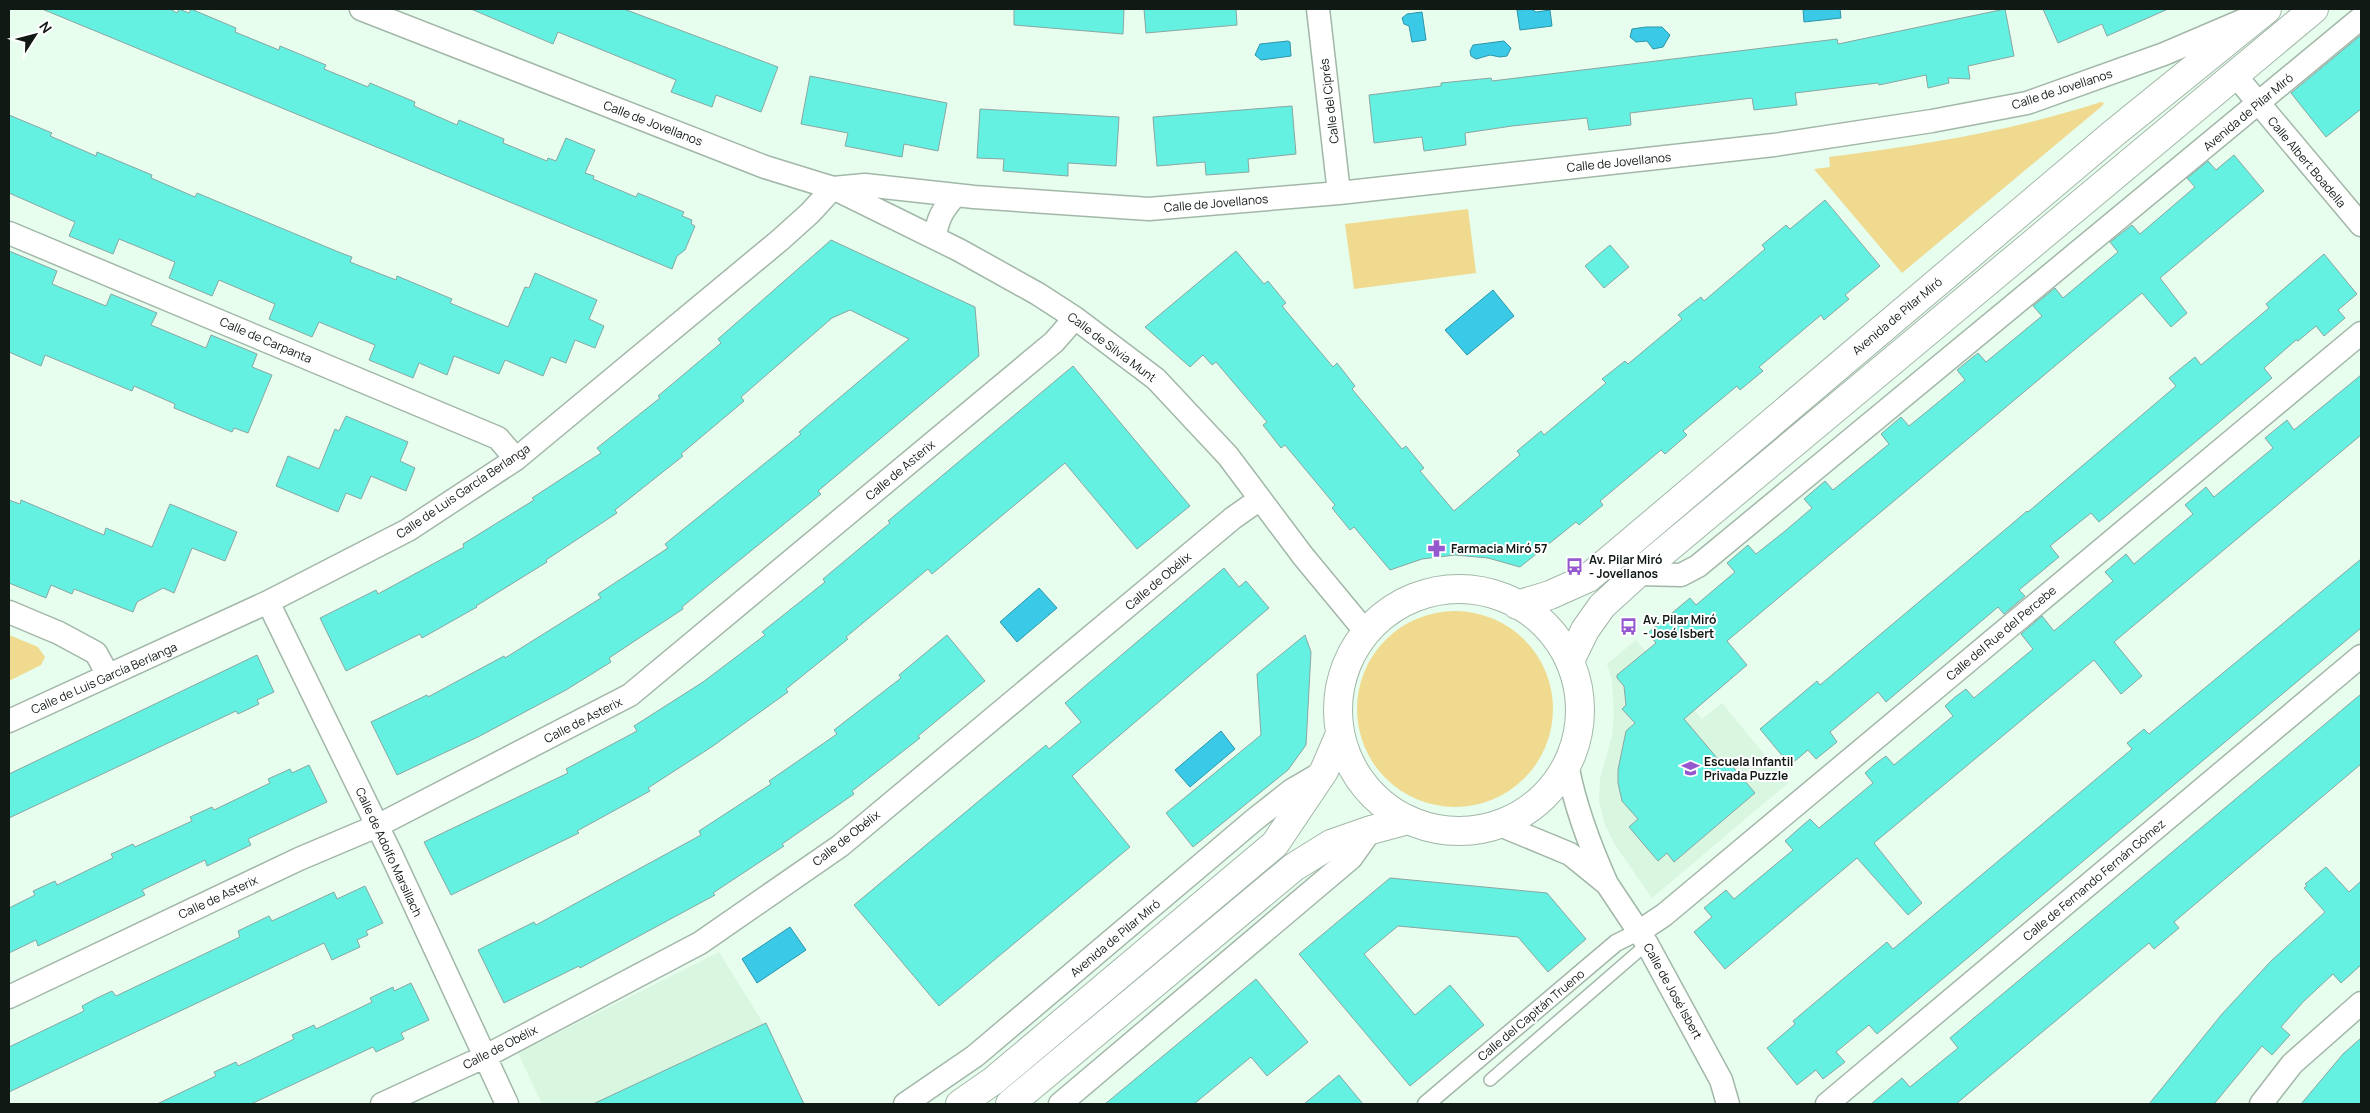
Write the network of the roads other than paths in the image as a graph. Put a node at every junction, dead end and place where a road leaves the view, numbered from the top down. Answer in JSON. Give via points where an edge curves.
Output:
{"nodes":[{"id":1,"x":361,"y":9,"type":"edge"},
{"id":2,"x":1318,"y":9,"type":"edge"},
{"id":3,"x":2314,"y":9,"type":"edge"},
{"id":4,"x":2265,"y":10,"type":"edge"},
{"id":5,"x":2361,"y":18,"type":"edge"},
{"id":6,"x":2235,"y":76,"type":"junction"},
{"id":7,"x":2258,"y":104,"type":"junction"},
{"id":8,"x":833,"y":188,"type":"junction"},
{"id":9,"x":1340,"y":193,"type":"junction"},
{"id":10,"x":955,"y":196,"type":"junction"},
{"id":11,"x":2361,"y":225,"type":"edge"},
{"id":12,"x":9,"y":233,"type":"edge"},
{"id":13,"x":935,"y":238,"type":"junction"},
{"id":14,"x":1075,"y":318,"type":"junction"},
{"id":15,"x":2361,"y":333,"type":"edge"},
{"id":16,"x":516,"y":459,"type":"junction"},
{"id":17,"x":1260,"y":499,"type":"junction"},
{"id":18,"x":1637,"y":574,"type":"junction"},
{"id":19,"x":268,"y":602,"type":"junction"},
{"id":20,"x":1517,"y":605,"type":"junction"},
{"id":21,"x":9,"y":612,"type":"edge"},
{"id":22,"x":1365,"y":631,"type":"junction"},
{"id":23,"x":2361,"y":656,"type":"edge"},
{"id":24,"x":1570,"y":661,"type":"junction"},
{"id":25,"x":108,"y":675,"type":"junction"},
{"id":26,"x":9,"y":721,"type":"edge"},
{"id":27,"x":1340,"y":734,"type":"junction"},
{"id":28,"x":1568,"y":769,"type":"junction"},
{"id":29,"x":1324,"y":771,"type":"junction"},
{"id":30,"x":1408,"y":820,"type":"junction"},
{"id":31,"x":1500,"y":825,"type":"junction"},
{"id":32,"x":377,"y":826,"type":"junction"},
{"id":33,"x":1371,"y":830,"type":"junction"},
{"id":34,"x":1607,"y":884,"type":"junction"},
{"id":35,"x":1643,"y":938,"type":"junction"},
{"id":36,"x":9,"y":997,"type":"edge"},
{"id":37,"x":2361,"y":1003,"type":"edge"},
{"id":38,"x":484,"y":1056,"type":"junction"},
{"id":39,"x":1490,"y":1080,"type":"dead end"},
{"id":40,"x":382,"y":1104,"type":"edge"},
{"id":41,"x":507,"y":1104,"type":"edge"},
{"id":42,"x":905,"y":1104,"type":"edge"},
{"id":43,"x":960,"y":1104,"type":"edge"},
{"id":44,"x":1010,"y":1104,"type":"edge"},
{"id":45,"x":1060,"y":1104,"type":"edge"},
{"id":46,"x":1426,"y":1104,"type":"edge"},
{"id":47,"x":1728,"y":1104,"type":"edge"},
{"id":48,"x":1827,"y":1104,"type":"edge"},
{"id":49,"x":2261,"y":1104,"type":"edge"}],
"edges":[{"from":1,"to":8,"type":"street","name":"Calle de Jovellanos","via":[[765,166]]},
{"from":2,"to":9,"type":"street","name":"Calle del Ciprés"},
{"from":3,"to":6,"type":"street"},
{"from":4,"to":9,"type":"street","name":"Calle de Jovellanos","via":[[2164,54],[2027,103],[1774,145]]},
{"from":4,"to":20,"type":"street","name":"Avenida de Pilar Miró","via":[[2114,133],[1588,578]]},
{"from":5,"to":7,"type":"street","name":"Avenida de Pilar Miró"},
{"from":6,"to":7,"type":"street","name":"Calle Albert Boadella"},
{"from":6,"to":18,"type":"street"},
{"from":7,"to":11,"type":"street","name":"Calle Albert Boadella"},
{"from":7,"to":18,"type":"street","name":"Avenida de Pilar Miró","via":[[1698,566],[1681,576]]},
{"from":8,"to":10,"type":"street","name":"Calle de Jovellanos","via":[[865,185]]},
{"from":8,"to":13,"type":"street","name":"Calle de Silvia Munt"},
{"from":8,"to":16,"type":"street","name":"Calle de Luis García Berlanga","via":[[780,240]]},
{"from":9,"to":10,"type":"street","name":"Calle de Jovellanos","via":[[1149,209]]},
{"from":10,"to":13,"type":"street","via":[[936,222]]},
{"from":12,"to":16,"type":"street","name":"Calle de Carpanta","via":[[490,434],[498,438]]},
{"from":13,"to":14,"type":"street","name":"Calle de Silvia Munt"},
{"from":14,"to":17,"type":"street","name":"Calle de Silvia Munt","via":[[1156,379],[1228,456]]},
{"from":14,"to":32,"type":"street","name":"Calle de Asterix","via":[[1054,342],[630,696]]},
{"from":15,"to":35,"type":"street","name":"Calle del Rue del Percebe","via":[[1664,915]]},
{"from":16,"to":19,"type":"street","name":"Calle de Luis García Berlanga","via":[[408,530]]},
{"from":17,"to":22,"type":"street","name":"Calle de Silvia Munt"},
{"from":17,"to":38,"type":"street","name":"Calle de Obélix","via":[[1233,518],[840,846],[700,943]]},
{"from":18,"to":24,"type":"street","via":[[1602,606],[1585,630]]},
{"from":19,"to":25,"type":"street","name":"Calle de Luis García Berlanga"},
{"from":19,"to":32,"type":"street","name":"Calle de Adolfo Marsillach"},
{"from":20,"to":22,"type":"street","via":[[1492,593],[1451,588],[1421,593],[1384,613]]},
{"from":20,"to":24,"type":"street","via":[[1556,638]]},
{"from":21,"to":25,"type":"street","via":[[96,653]]},
{"from":22,"to":27,"type":"street","via":[[1347,656],[1339,688]]},
{"from":23,"to":48,"type":"street","name":"Calle de Fernando Fernán Gómez"},
{"from":24,"to":28,"type":"street","via":[[1580,692],[1577,731]]},
{"from":25,"to":26,"type":"street","name":"Calle de Luis García Berlanga"},
{"from":27,"to":29,"type":"street"},
{"from":27,"to":30,"type":"street","via":[[1351,764],[1363,784],[1381,803]]},
{"from":28,"to":31,"type":"street","via":[[1536,806]]},
{"from":28,"to":34,"type":"street","name":"Calle de José Isbert","via":[[1587,840]]},
{"from":29,"to":42,"type":"street","name":"Avenida de Pilar Miró","via":[[1292,790],[1254,820],[974,1056]]},
{"from":29,"to":43,"type":"street","via":[[1275,844],[993,1081]]},
{"from":30,"to":31,"type":"street","via":[[1446,830],[1478,831]]},
{"from":30,"to":33,"type":"street"},
{"from":31,"to":34,"type":"street","name":"Calle de José Isbert","via":[[1570,854]]},
{"from":32,"to":36,"type":"street","name":"Calle de Asterix","via":[[290,863]]},
{"from":32,"to":38,"type":"street","name":"Calle de Adolfo Marsillach"},
{"from":33,"to":44,"type":"street","via":[[1331,844],[1294,867]]},
{"from":33,"to":45,"type":"street","via":[[1351,858]]},
{"from":34,"to":35,"type":"street","name":"Calle de José Isbert"},
{"from":35,"to":39,"type":"lane"},
{"from":35,"to":46,"type":"street","name":"Calle del Capitán Trueno","via":[[1616,943]]},
{"from":35,"to":47,"type":"street","name":"Calle de José Isbert","via":[[1721,1080]]},
{"from":37,"to":49,"type":"street","via":[[2292,1064]]},
{"from":38,"to":40,"type":"street","name":"Calle de Obélix"},
{"from":38,"to":41,"type":"street","name":"Calle de Adolfo Marsillach"}]}
